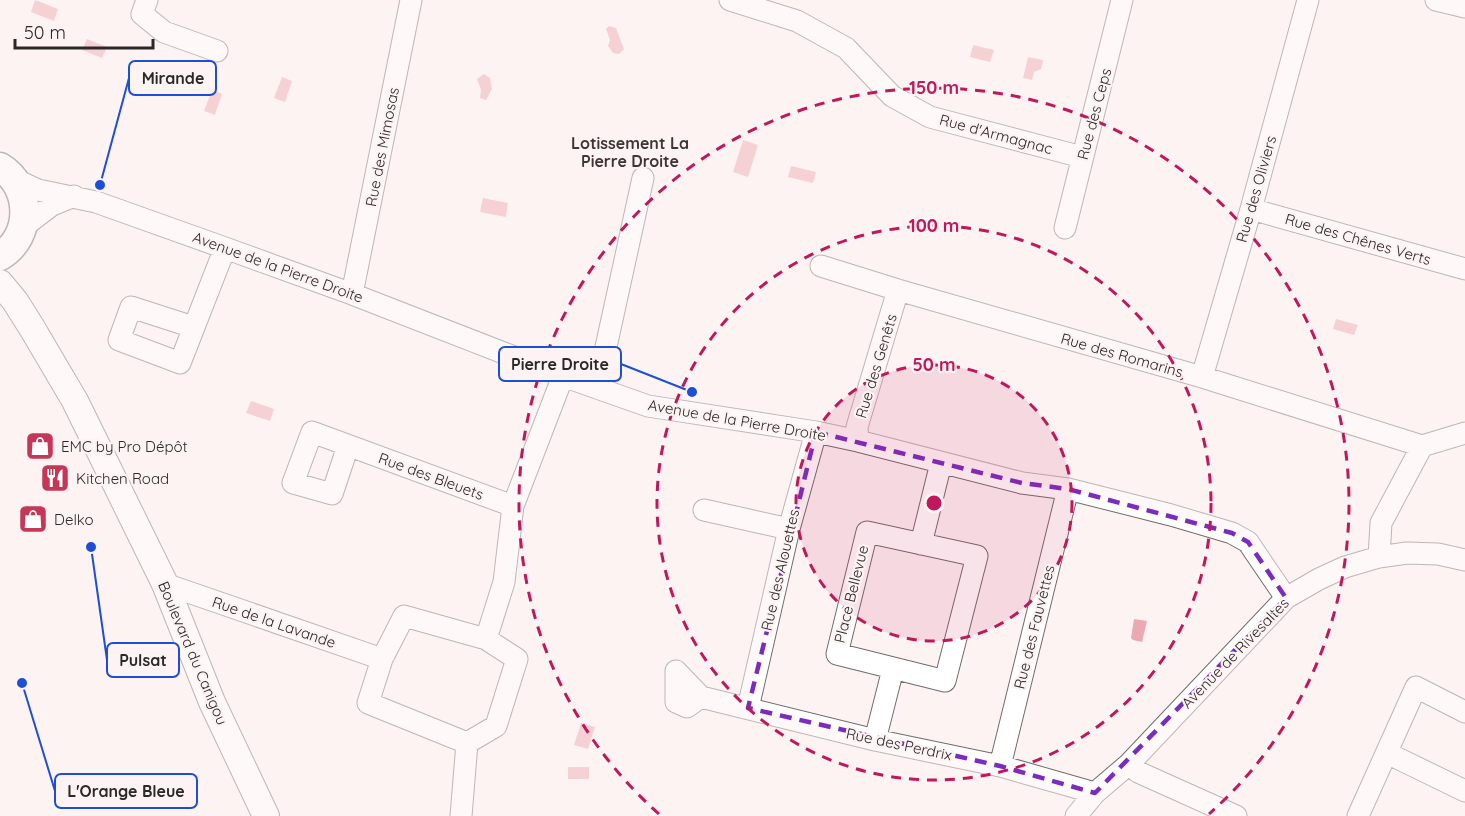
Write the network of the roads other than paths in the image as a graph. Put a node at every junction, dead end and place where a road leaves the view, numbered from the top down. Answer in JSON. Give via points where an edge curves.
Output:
{"nodes":[{"id":1,"x":147,"y":0,"type":"edge"},
{"id":2,"x":411,"y":0,"type":"edge"},
{"id":3,"x":730,"y":0,"type":"edge"},
{"id":4,"x":1122,"y":0,"type":"edge"},
{"id":5,"x":1308,"y":0,"type":"edge"},
{"id":6,"x":1436,"y":0,"type":"edge"},
{"id":7,"x":1465,"y":7,"type":"edge"},
{"id":8,"x":217,"y":51,"type":"dead end"},
{"id":9,"x":1082,"y":157,"type":"junction"},
{"id":10,"x":7,"y":173,"type":"edge"},
{"id":11,"x":643,"y":178,"type":"dead end"},
{"id":12,"x":74,"y":196,"type":"junction"},
{"id":13,"x":1251,"y":209,"type":"junction"},
{"id":14,"x":1065,"y":228,"type":"dead end"},
{"id":15,"x":13,"y":241,"type":"edge"},
{"id":16,"x":225,"y":248,"type":"junction"},
{"id":17,"x":821,"y":266,"type":"dead end"},
{"id":18,"x":1465,"y":269,"type":"edge"},
{"id":19,"x":898,"y":290,"type":"junction"},
{"id":20,"x":8,"y":292,"type":"edge"},
{"id":21,"x":352,"y":294,"type":"junction"},
{"id":22,"x":193,"y":327,"type":"dead end"},
{"id":23,"x":563,"y":376,"type":"junction"},
{"id":24,"x":1202,"y":377,"type":"junction"},
{"id":25,"x":597,"y":388,"type":"junction"},
{"id":26,"x":816,"y":432,"type":"junction"},
{"id":27,"x":1465,"y":433,"type":"edge"},
{"id":28,"x":858,"y":441,"type":"junction"},
{"id":29,"x":348,"y":446,"type":"dead end"},
{"id":30,"x":1422,"y":446,"type":"junction"},
{"id":31,"x":941,"y":463,"type":"junction"},
{"id":32,"x":1068,"y":489,"type":"junction"},
{"id":33,"x":513,"y":506,"type":"junction"},
{"id":34,"x":704,"y":510,"type":"dead end"},
{"id":35,"x":789,"y":529,"type":"junction"},
{"id":36,"x":921,"y":543,"type":"junction"},
{"id":37,"x":1379,"y":557,"type":"junction"},
{"id":38,"x":1465,"y":560,"type":"edge"},
{"id":39,"x":165,"y":584,"type":"junction"},
{"id":40,"x":1286,"y":598,"type":"junction"},
{"id":41,"x":486,"y":639,"type":"junction"},
{"id":42,"x":382,"y":659,"type":"junction"},
{"id":43,"x":893,"y":669,"type":"junction"},
{"id":44,"x":701,"y":697,"type":"dead end"},
{"id":45,"x":748,"y":708,"type":"junction"},
{"id":46,"x":1465,"y":712,"type":"edge"},
{"id":47,"x":875,"y":740,"type":"junction"},
{"id":48,"x":467,"y":743,"type":"junction"},
{"id":49,"x":1387,"y":753,"type":"junction"},
{"id":50,"x":1129,"y":764,"type":"junction"},
{"id":51,"x":1000,"y":765,"type":"junction"},
{"id":52,"x":1465,"y":791,"type":"edge"},
{"id":53,"x":1095,"y":793,"type":"junction"},
{"id":54,"x":1234,"y":815,"type":"edge"},
{"id":55,"x":266,"y":816,"type":"edge"},
{"id":56,"x":461,"y":816,"type":"edge"},
{"id":57,"x":1076,"y":816,"type":"edge"},
{"id":58,"x":1358,"y":816,"type":"edge"}],
"edges":[{"from":1,"to":8,"type":"street","via":[[142,14],[164,32]]},
{"from":2,"to":21,"type":"street","name":"Rue des Mimosas"},
{"from":3,"to":9,"type":"street","name":"Rue d'Armagnac","via":[[796,21],[846,48],[892,96],[930,117]]},
{"from":4,"to":9,"type":"street","name":"Rue des Ceps"},
{"from":5,"to":13,"type":"street","name":"Rue des Oliviers"},
{"from":6,"to":7,"type":"street"},
{"from":9,"to":14,"type":"street","name":"Rue des Ceps"},
{"from":10,"to":12,"type":"street","name":"Avenue de la Pierre Droite","via":[[38,190]]},
{"from":10,"to":15,"type":"main road","via":[[22,194],[25,210]]},
{"from":11,"to":25,"type":"street"},
{"from":12,"to":15,"type":"street","via":[[52,205]]},
{"from":12,"to":16,"type":"street","name":"Avenue de la Pierre Droite"},
{"from":13,"to":18,"type":"street","name":"Rue des Chênes Verts"},
{"from":13,"to":24,"type":"street","name":"Rue des Oliviers"},
{"from":15,"to":20,"type":"street","name":"Boulevard du Canigou"},
{"from":16,"to":21,"type":"street","name":"Avenue de la Pierre Droite"},
{"from":16,"to":22,"type":"street"},
{"from":17,"to":19,"type":"street","name":"Rue des Romarins"},
{"from":19,"to":24,"type":"street","name":"Rue des Romarins"},
{"from":19,"to":28,"type":"street","name":"Rue des Genêts","via":[[857,427]]},
{"from":20,"to":39,"type":"street","name":"Boulevard du Canigou","via":[[75,401]]},
{"from":21,"to":23,"type":"street","name":"Avenue de la Pierre Droite"},
{"from":23,"to":25,"type":"street","name":"Avenue de la Pierre Droite"},
{"from":23,"to":33,"type":"street"},
{"from":24,"to":30,"type":"street","name":"Rue des Romarins"},
{"from":25,"to":26,"type":"street","name":"Avenue de la Pierre Droite","via":[[648,406]]},
{"from":26,"to":28,"type":"street","name":"Avenue de la Pierre Droite"},
{"from":26,"to":35,"type":"street","name":"Rue des Alouettes"},
{"from":27,"to":30,"type":"street"},
{"from":28,"to":31,"type":"street","name":"Avenue de la Pierre Droite"},
{"from":29,"to":33,"type":"street","name":"Rue des Bleuets"},
{"from":30,"to":37,"type":"street","via":[[1381,523]]},
{"from":31,"to":32,"type":"street","name":"Avenue de la Pierre Droite","via":[[1022,483]]},
{"from":31,"to":36,"type":"street"},
{"from":32,"to":40,"type":"street","name":"Avenue de la Pierre Droite","via":[[1232,533],[1248,542]]},
{"from":32,"to":51,"type":"street","name":"Rue des Fauvettes"},
{"from":33,"to":41,"type":"street","via":[[504,582]]},
{"from":34,"to":35,"type":"street"},
{"from":35,"to":45,"type":"street","name":"Rue des Alouettes"},
{"from":36,"to":43,"type":"street","name":"Place Bellevue","via":[[867,532],[837,654]]},
{"from":36,"to":43,"type":"street","name":"Place Bellevue","via":[[977,556],[945,681]]},
{"from":37,"to":38,"type":"street","name":"Avenue de Rivesaltes","via":[[1438,554]]},
{"from":37,"to":40,"type":"street","name":"Avenue de Rivesaltes","via":[[1345,567]]},
{"from":39,"to":42,"type":"street","name":"Rue de la Lavande"},
{"from":39,"to":55,"type":"street","name":"Boulevard du Canigou","via":[[212,702]]},
{"from":40,"to":50,"type":"street","name":"Avenue de Rivesaltes"},
{"from":41,"to":42,"type":"street","via":[[404,616]]},
{"from":41,"to":48,"type":"street","via":[[517,659],[496,726]]},
{"from":42,"to":48,"type":"street","via":[[368,703]]},
{"from":43,"to":47,"type":"street"},
{"from":44,"to":45,"type":"street","name":"Rue des Perdrix"},
{"from":45,"to":47,"type":"street","name":"Rue des Perdrix"},
{"from":46,"to":49,"type":"street","via":[[1416,687]]},
{"from":47,"to":51,"type":"street","name":"Rue des Perdrix"},
{"from":48,"to":56,"type":"street"},
{"from":49,"to":52,"type":"street"},
{"from":49,"to":58,"type":"street"},
{"from":50,"to":53,"type":"street","name":"Avenue de Rivesaltes"},
{"from":50,"to":54,"type":"street","via":[[1138,772]]},
{"from":51,"to":53,"type":"street","name":"Rue des Perdrix"},
{"from":53,"to":57,"type":"street","name":"Avenue de Rivesaltes"}]}
